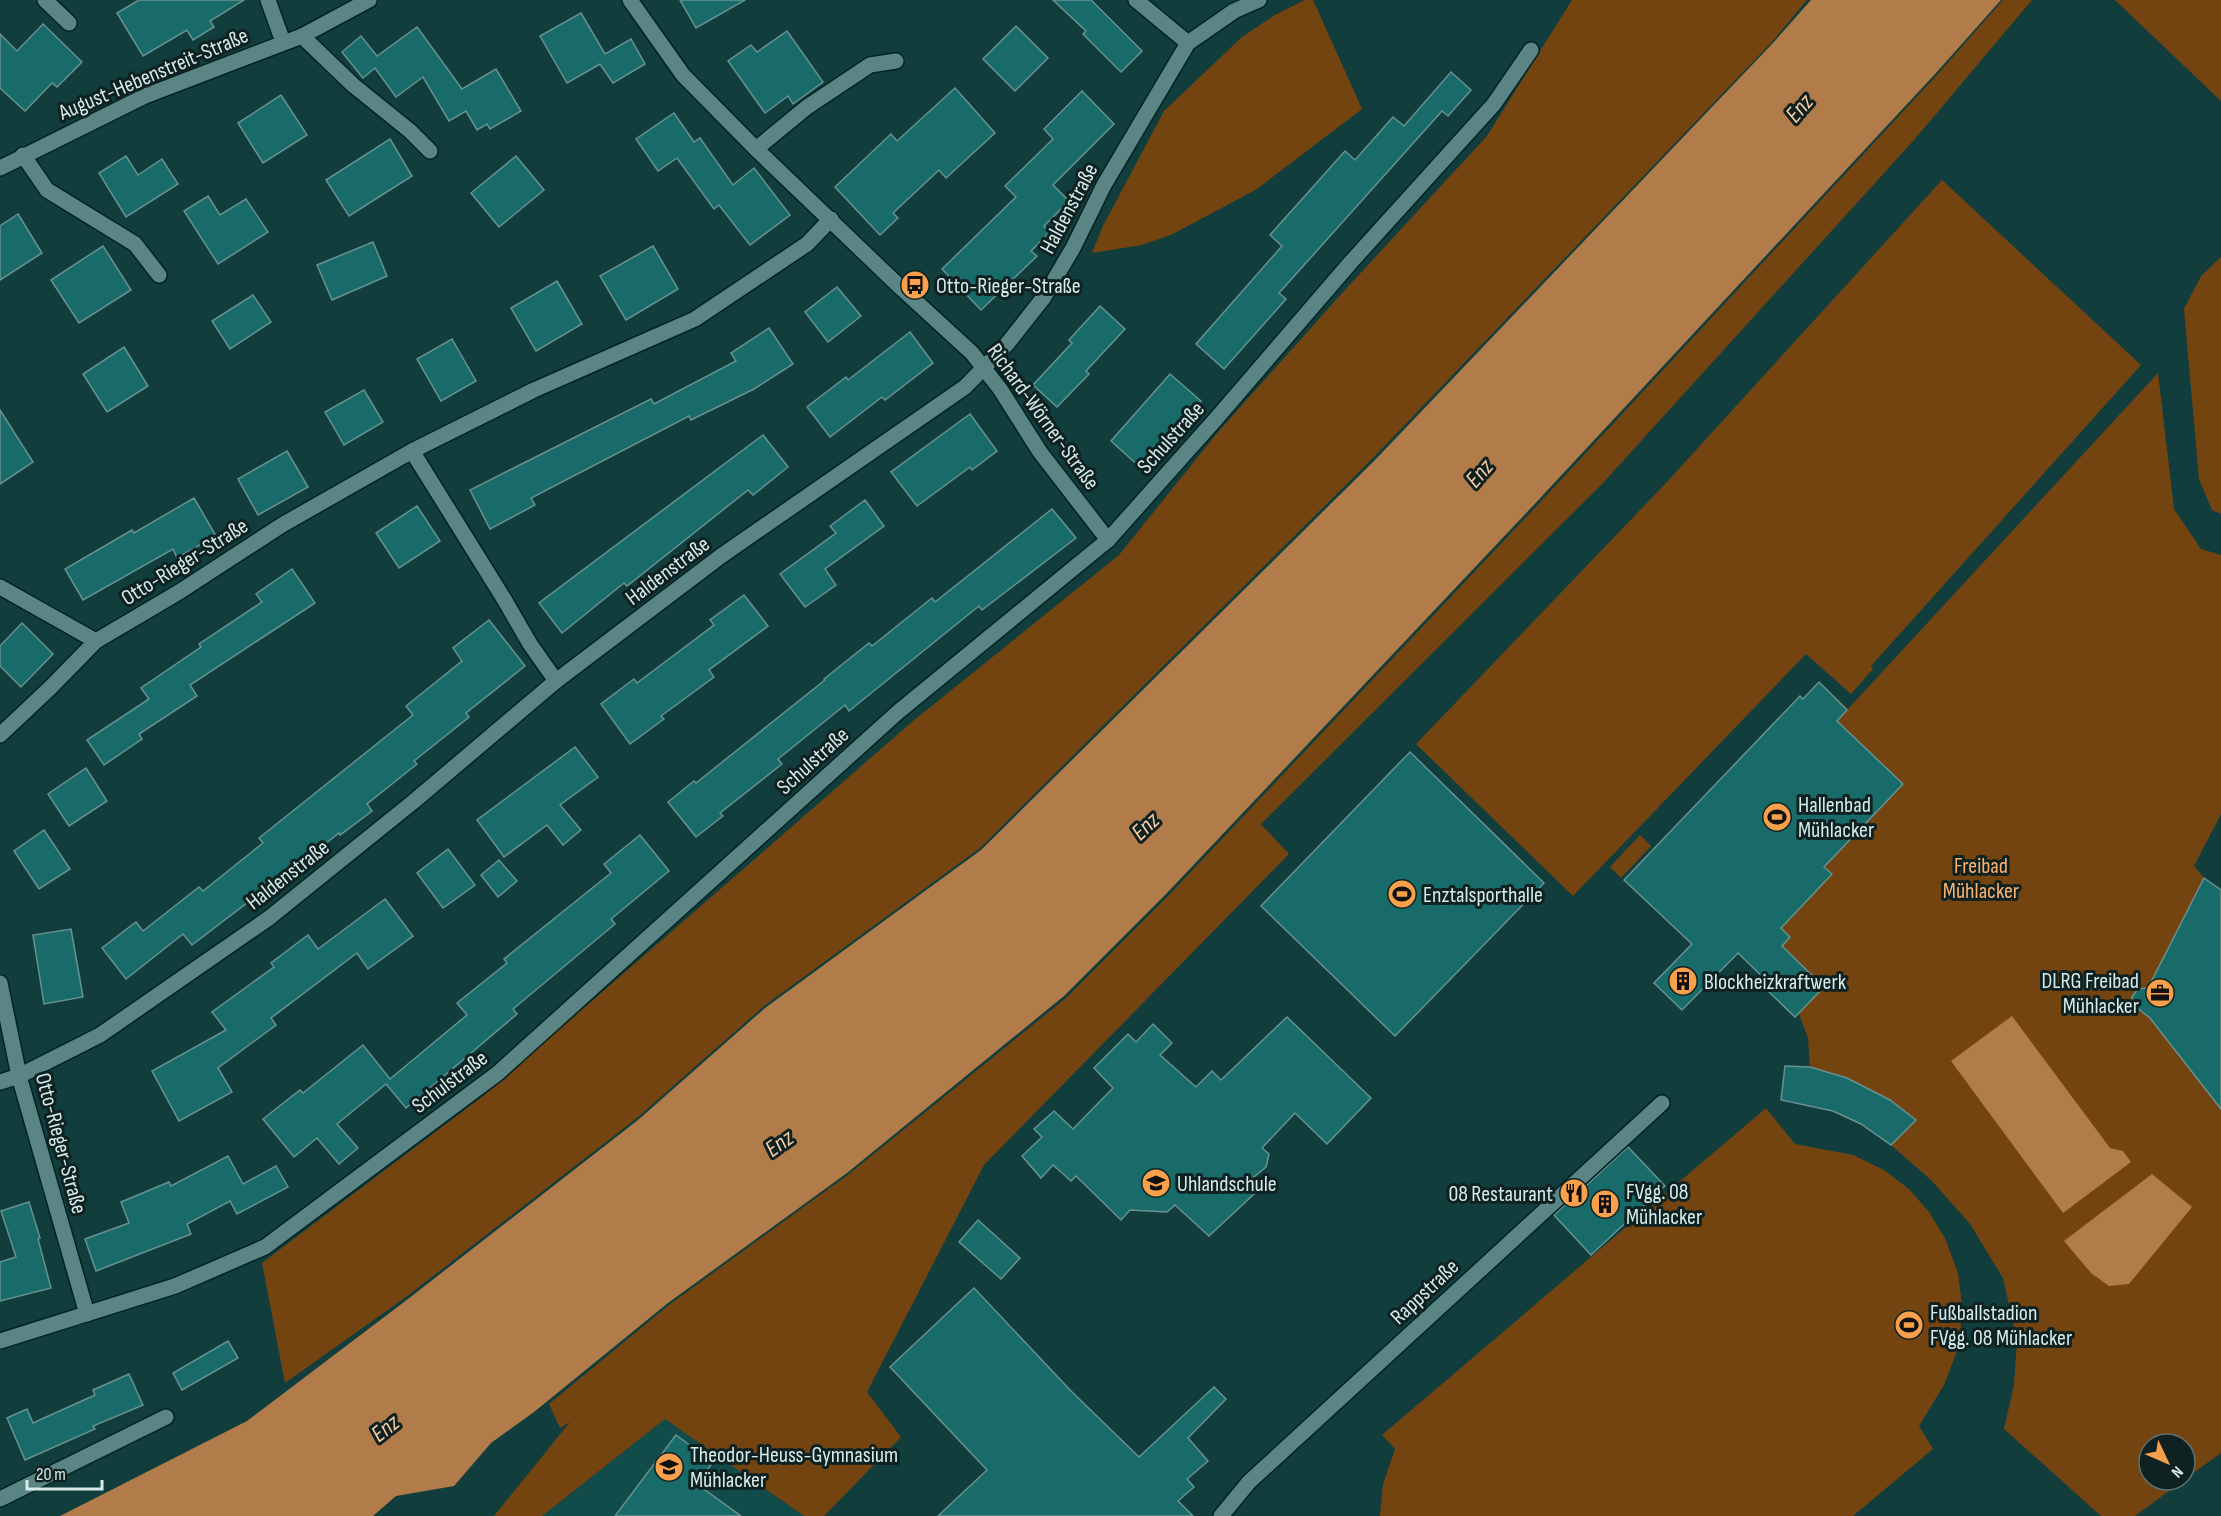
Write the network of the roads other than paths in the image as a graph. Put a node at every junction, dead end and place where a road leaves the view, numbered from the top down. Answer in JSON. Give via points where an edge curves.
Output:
{"nodes":[{"id":1,"x":45,"y":0,"type":"edge"},
{"id":2,"x":268,"y":0,"type":"edge"},
{"id":3,"x":369,"y":0,"type":"edge"},
{"id":4,"x":630,"y":0,"type":"edge"},
{"id":5,"x":1136,"y":0,"type":"edge"},
{"id":6,"x":1259,"y":0,"type":"edge"},
{"id":7,"x":69,"y":22,"type":"dead end"},
{"id":8,"x":302,"y":36,"type":"junction"},
{"id":9,"x":283,"y":42,"type":"junction"},
{"id":10,"x":1188,"y":43,"type":"junction"},
{"id":11,"x":1531,"y":50,"type":"dead end"},
{"id":12,"x":896,"y":62,"type":"dead end"},
{"id":13,"x":756,"y":149,"type":"junction"},
{"id":14,"x":430,"y":151,"type":"dead end"},
{"id":15,"x":23,"y":155,"type":"junction"},
{"id":16,"x":0,"y":168,"type":"edge"},
{"id":17,"x":831,"y":219,"type":"junction"},
{"id":18,"x":159,"y":274,"type":"dead end"},
{"id":19,"x":985,"y":368,"type":"junction"},
{"id":20,"x":412,"y":451,"type":"junction"},
{"id":21,"x":1108,"y":540,"type":"junction"},
{"id":22,"x":0,"y":587,"type":"edge"},
{"id":23,"x":96,"y":641,"type":"junction"},
{"id":24,"x":556,"y":681,"type":"junction"},
{"id":25,"x":0,"y":735,"type":"edge"},
{"id":26,"x":0,"y":983,"type":"edge"},
{"id":27,"x":19,"y":1076,"type":"junction"},
{"id":28,"x":0,"y":1082,"type":"edge"},
{"id":29,"x":1662,"y":1103,"type":"dead end"},
{"id":30,"x":87,"y":1314,"type":"junction"},
{"id":31,"x":0,"y":1341,"type":"edge"},
{"id":32,"x":166,"y":1417,"type":"dead end"},
{"id":33,"x":0,"y":1499,"type":"edge"},
{"id":34,"x":1221,"y":1516,"type":"edge"}],
"edges":[{"from":1,"to":7,"type":"street"},
{"from":2,"to":9,"type":"street"},
{"from":3,"to":8,"type":"street","name":"August-Hebenstreit-Straße"},
{"from":4,"to":13,"type":"street","name":"Richard-Wörner-Straße","via":[[683,75]]},
{"from":5,"to":10,"type":"street"},
{"from":6,"to":10,"type":"street","name":"Haldenstraße","via":[[1234,11]]},
{"from":8,"to":9,"type":"street","name":"August-Hebenstreit-Straße"},
{"from":8,"to":14,"type":"street"},
{"from":9,"to":15,"type":"street","name":"August-Hebenstreit-Straße","via":[[145,96]]},
{"from":10,"to":19,"type":"street","name":"Haldenstraße","via":[[1104,185],[1044,297]]},
{"from":11,"to":21,"type":"street","name":"Schulstraße","via":[[1494,104]]},
{"from":12,"to":13,"type":"street","via":[[870,65],[807,107]]},
{"from":13,"to":17,"type":"street","name":"Richard-Wörner-Straße"},
{"from":15,"to":16,"type":"street","name":"August-Hebenstreit-Straße"},
{"from":15,"to":18,"type":"street","via":[[47,190],[135,244]]},
{"from":17,"to":19,"type":"street","name":"Richard-Wörner-Straße"},
{"from":17,"to":20,"type":"street","name":"Otto-Rieger-Straße","via":[[807,244],[695,319],[534,390]]},
{"from":19,"to":21,"type":"street","name":"Richard-Wörner-Straße","via":[[1040,452]]},
{"from":19,"to":24,"type":"street","name":"Haldenstraße","via":[[965,387],[721,556]]},
{"from":20,"to":23,"type":"street","name":"Otto-Rieger-Straße","via":[[282,525]]},
{"from":20,"to":24,"type":"street"},
{"from":21,"to":30,"type":"street","name":"Schulstraße","via":[[898,712],[498,1073],[265,1247],[175,1286]]},
{"from":22,"to":23,"type":"street"},
{"from":23,"to":25,"type":"street","name":"Otto-Rieger-Straße"},
{"from":24,"to":27,"type":"street","name":"Haldenstraße","via":[[269,918],[100,1035]]},
{"from":26,"to":27,"type":"street","name":"Otto-Rieger-Straße"},
{"from":27,"to":28,"type":"street","name":"Haldenstraße"},
{"from":27,"to":30,"type":"street","name":"Otto-Rieger-Straße"},
{"from":29,"to":34,"type":"street","name":"Rappstraße","via":[[1249,1482]]},
{"from":30,"to":31,"type":"street","name":"Schulstraße"},
{"from":32,"to":33,"type":"street"}]}
